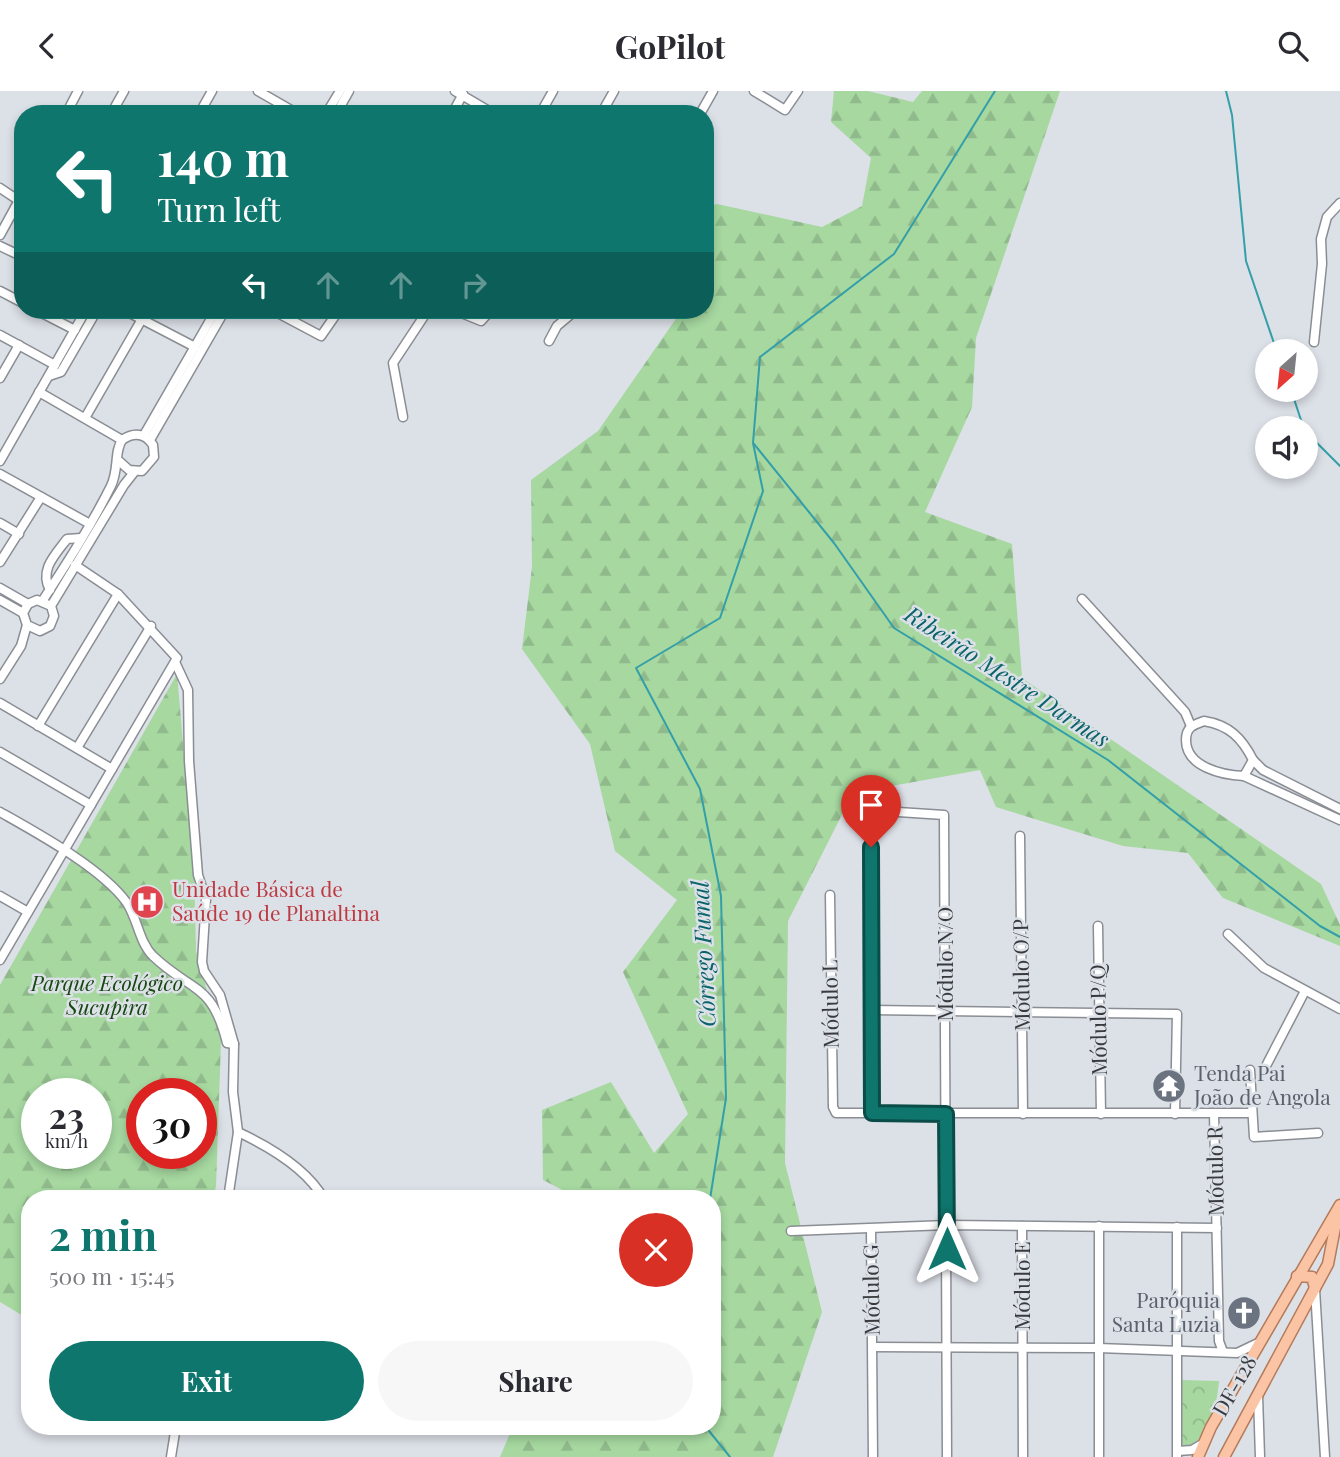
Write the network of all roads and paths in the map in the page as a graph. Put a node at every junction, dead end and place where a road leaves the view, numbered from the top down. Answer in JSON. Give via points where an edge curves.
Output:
{"nodes":[{"id":1,"x":258,"y":91,"type":"edge"},
{"id":2,"x":754,"y":91,"type":"edge"},
{"id":3,"x":798,"y":91,"type":"edge"},
{"id":4,"x":461,"y":93,"type":"edge"},
{"id":5,"x":282,"y":105,"type":"edge"},
{"id":6,"x":480,"y":105,"type":"edge"},
{"id":7,"x":1340,"y":203,"type":"edge"},
{"id":8,"x":14,"y":210,"type":"edge"},
{"id":9,"x":0,"y":235,"type":"edge"},
{"id":10,"x":54,"y":319,"type":"edge"},
{"id":11,"x":85,"y":319,"type":"edge"},
{"id":12,"x":87,"y":319,"type":"edge"},
{"id":13,"x":142,"y":319,"type":"joint"},
{"id":14,"x":211,"y":319,"type":"edge"},
{"id":15,"x":219,"y":319,"type":"edge"},
{"id":16,"x":289,"y":319,"type":"edge"},
{"id":17,"x":333,"y":319,"type":"edge"},
{"id":18,"x":422,"y":319,"type":"edge"},
{"id":19,"x":566,"y":319,"type":"edge"},
{"id":20,"x":75,"y":330,"type":"junction"},
{"id":21,"x":0,"y":335,"type":"edge"},
{"id":22,"x":1314,"y":339,"type":"edge"},
{"id":23,"x":549,"y":341,"type":"dead end"},
{"id":24,"x":19,"y":345,"type":"junction"},
{"id":25,"x":195,"y":347,"type":"junction"},
{"id":26,"x":55,"y":365,"type":"junction"},
{"id":27,"x":48,"y":376,"type":"junction"},
{"id":28,"x":0,"y":377,"type":"edge"},
{"id":29,"x":39,"y":392,"type":"junction"},
{"id":30,"x":403,"y":417,"type":"dead end"},
{"id":31,"x":85,"y":418,"type":"junction"},
{"id":32,"x":147,"y":437,"type":"junction"},
{"id":33,"x":122,"y":440,"type":"junction"},
{"id":34,"x":0,"y":461,"type":"edge"},
{"id":35,"x":119,"y":461,"type":"junction"},
{"id":36,"x":135,"y":471,"type":"junction"},
{"id":37,"x":0,"y":474,"type":"edge"},
{"id":38,"x":41,"y":497,"type":"junction"},
{"id":39,"x":0,"y":523,"type":"edge"},
{"id":40,"x":89,"y":524,"type":"junction"},
{"id":41,"x":19,"y":534,"type":"junction"},
{"id":42,"x":82,"y":538,"type":"junction"},
{"id":43,"x":0,"y":562,"type":"edge"},
{"id":44,"x":75,"y":565,"type":"junction"},
{"id":45,"x":0,"y":588,"type":"edge"},
{"id":46,"x":50,"y":590,"type":"junction"},
{"id":47,"x":118,"y":594,"type":"junction"},
{"id":48,"x":1082,"y":599,"type":"dead end"},
{"id":49,"x":0,"y":600,"type":"edge"},
{"id":50,"x":43,"y":600,"type":"junction"},
{"id":51,"x":28,"y":604,"type":"junction"},
{"id":52,"x":51,"y":606,"type":"junction"},
{"id":53,"x":23,"y":613,"type":"junction"},
{"id":54,"x":27,"y":625,"type":"junction"},
{"id":55,"x":151,"y":627,"type":"junction"},
{"id":56,"x":40,"y":631,"type":"junction"},
{"id":57,"x":21,"y":646,"type":"junction"},
{"id":58,"x":176,"y":660,"type":"junction"},
{"id":59,"x":0,"y":661,"type":"edge"},
{"id":60,"x":8,"y":666,"type":"junction"},
{"id":61,"x":0,"y":679,"type":"edge"},
{"id":62,"x":0,"y":703,"type":"edge"},
{"id":63,"x":38,"y":726,"type":"junction"},
{"id":64,"x":1191,"y":726,"type":"junction"},
{"id":65,"x":77,"y":748,"type":"junction"},
{"id":66,"x":0,"y":752,"type":"edge"},
{"id":67,"x":1253,"y":760,"type":"junction"},
{"id":68,"x":112,"y":769,"type":"junction"},
{"id":69,"x":1244,"y":776,"type":"junction"},
{"id":70,"x":1329,"y":803,"type":"junction"},
{"id":71,"x":91,"y":804,"type":"junction"},
{"id":72,"x":1340,"y":809,"type":"edge"},
{"id":73,"x":0,"y":812,"type":"edge"},
{"id":74,"x":1324,"y":813,"type":"junction"},
{"id":75,"x":1340,"y":820,"type":"edge"},
{"id":76,"x":1020,"y":836,"type":"dead end"},
{"id":77,"x":64,"y":849,"type":"junction"},
{"id":78,"x":830,"y":895,"type":"dead end"},
{"id":79,"x":0,"y":896,"type":"edge"},
{"id":80,"x":28,"y":912,"type":"junction"},
{"id":81,"x":1098,"y":926,"type":"dead end"},
{"id":82,"x":1228,"y":934,"type":"dead end"},
{"id":83,"x":0,"y":960,"type":"edge"},
{"id":84,"x":1305,"y":991,"type":"junction"},
{"id":85,"x":1340,"y":1009,"type":"edge"},
{"id":86,"x":871,"y":1010,"type":"junction"},
{"id":87,"x":947,"y":1010,"type":"junction"},
{"id":88,"x":1022,"y":1011,"type":"junction"},
{"id":89,"x":1099,"y":1011,"type":"junction"},
{"id":90,"x":234,"y":1044,"type":"junction"},
{"id":91,"x":1267,"y":1065,"type":"dead end"},
{"id":92,"x":1251,"y":1070,"type":"dead end"},
{"id":93,"x":872,"y":1113,"type":"junction"},
{"id":94,"x":1214,"y":1113,"type":"junction"},
{"id":95,"x":1252,"y":1113,"type":"junction"},
{"id":96,"x":946,"y":1114,"type":"junction"},
{"id":97,"x":1023,"y":1114,"type":"junction"},
{"id":98,"x":1101,"y":1114,"type":"junction"},
{"id":99,"x":1175,"y":1114,"type":"junction"},
{"id":100,"x":238,"y":1132,"type":"junction"},
{"id":101,"x":1318,"y":1133,"type":"dead end"},
{"id":102,"x":229,"y":1190,"type":"edge"},
{"id":103,"x":317,"y":1190,"type":"edge"},
{"id":104,"x":1339,"y":1207,"type":"edge"},
{"id":105,"x":947,"y":1225,"type":"junction"},
{"id":106,"x":1022,"y":1226,"type":"junction"},
{"id":107,"x":1099,"y":1226,"type":"junction"},
{"id":108,"x":1177,"y":1227,"type":"junction"},
{"id":109,"x":1217,"y":1228,"type":"junction"},
{"id":110,"x":871,"y":1229,"type":"junction"},
{"id":111,"x":791,"y":1231,"type":"dead end"},
{"id":112,"x":1297,"y":1276,"type":"junction"},
{"id":113,"x":1315,"y":1288,"type":"junction"},
{"id":114,"x":1260,"y":1342,"type":"junction"},
{"id":115,"x":873,"y":1347,"type":"junction"},
{"id":116,"x":947,"y":1347,"type":"junction"},
{"id":117,"x":1023,"y":1347,"type":"junction"},
{"id":118,"x":1098,"y":1347,"type":"junction"},
{"id":119,"x":1177,"y":1350,"type":"junction"},
{"id":120,"x":1223,"y":1352,"type":"junction"},
{"id":121,"x":1237,"y":1353,"type":"junction"},
{"id":122,"x":1243,"y":1372,"type":"junction"},
{"id":123,"x":1258,"y":1396,"type":"junction"},
{"id":124,"x":175,"y":1435,"type":"edge"},
{"id":125,"x":1200,"y":1452,"type":"edge"},
{"id":126,"x":1177,"y":1454,"type":"edge"},
{"id":127,"x":171,"y":1457,"type":"edge"},
{"id":128,"x":873,"y":1457,"type":"edge"},
{"id":129,"x":947,"y":1457,"type":"edge"},
{"id":130,"x":1023,"y":1457,"type":"edge"},
{"id":131,"x":1099,"y":1457,"type":"edge"},
{"id":132,"x":1224,"y":1457,"type":"edge"},
{"id":133,"x":1260,"y":1457,"type":"edge"},
{"id":134,"x":1325,"y":1457,"type":"edge"}],
"edges":[{"from":1,"to":5,"type":"street"},
{"from":2,"to":3,"type":"street","via":[[785,110]]},
{"from":4,"to":6,"type":"street"},
{"from":7,"to":22,"type":"street","via":[[1327,217],[1321,239]]},
{"from":8,"to":9,"type":"street"},
{"from":10,"to":20,"type":"street"},
{"from":11,"to":20,"type":"street"},
{"from":12,"to":27,"type":"street","via":[[61,372]]},
{"from":13,"to":25,"type":"street"},
{"from":13,"to":31,"type":"street"},
{"from":14,"to":25,"type":"street"},
{"from":15,"to":32,"type":"street"},
{"from":16,"to":17,"type":"street","via":[[321,336]]},
{"from":18,"to":30,"type":"street","via":[[393,363]]},
{"from":19,"to":23,"type":"street"},
{"from":20,"to":26,"type":"street"},
{"from":21,"to":24,"type":"street"},
{"from":24,"to":26,"type":"street"},
{"from":24,"to":28,"type":"street"},
{"from":25,"to":32,"type":"street"},
{"from":26,"to":27,"type":"street"},
{"from":27,"to":29,"type":"street"},
{"from":29,"to":31,"type":"street"},
{"from":29,"to":34,"type":"street"},
{"from":31,"to":33,"type":"street"},
{"from":32,"to":33,"type":"street","via":[[136,434]]},
{"from":32,"to":36,"type":"street","via":[[154,457],[148,468]]},
{"from":33,"to":35,"type":"street","via":[[117,450]]},
{"from":35,"to":36,"type":"street"},
{"from":35,"to":40,"type":"street","via":[[113,484]]},
{"from":36,"to":44,"type":"street"},
{"from":37,"to":38,"type":"street"},
{"from":38,"to":40,"type":"street"},
{"from":38,"to":41,"type":"street"},
{"from":39,"to":41,"type":"street"},
{"from":40,"to":42,"type":"street"},
{"from":41,"to":43,"type":"street"},
{"from":42,"to":46,"type":"street"},
{"from":42,"to":46,"type":"street","via":[[67,539],[47,568]]},
{"from":44,"to":47,"type":"street"},
{"from":44,"to":52,"type":"street"},
{"from":45,"to":51,"type":"street"},
{"from":46,"to":50,"type":"street"},
{"from":47,"to":55,"type":"street"},
{"from":47,"to":63,"type":"street"},
{"from":48,"to":64,"type":"street","via":[[1185,712]]},
{"from":49,"to":53,"type":"street"},
{"from":50,"to":51,"type":"street"},
{"from":50,"to":52,"type":"street"},
{"from":51,"to":53,"type":"street"},
{"from":52,"to":56,"type":"street","via":[[53,622]]},
{"from":53,"to":54,"type":"street"},
{"from":54,"to":56,"type":"street"},
{"from":54,"to":57,"type":"street"},
{"from":55,"to":58,"type":"street"},
{"from":55,"to":65,"type":"street"},
{"from":56,"to":57,"type":"street"},
{"from":57,"to":60,"type":"street"},
{"from":58,"to":68,"type":"street"},
{"from":58,"to":90,"type":"street","via":[[188,690],[198,875],[206,899],[202,962],[220,995]]},
{"from":59,"to":60,"type":"street"},
{"from":60,"to":61,"type":"street"},
{"from":62,"to":63,"type":"street"},
{"from":63,"to":65,"type":"street"},
{"from":64,"to":67,"type":"street","via":[[1204,721],[1218,723],[1240,738]]},
{"from":64,"to":69,"type":"street","via":[[1186,744],[1193,759],[1223,773]]},
{"from":65,"to":68,"type":"street"},
{"from":66,"to":71,"type":"street"},
{"from":67,"to":69,"type":"street"},
{"from":67,"to":70,"type":"street","via":[[1263,770]]},
{"from":68,"to":71,"type":"street"},
{"from":69,"to":74,"type":"street"},
{"from":70,"to":72,"type":"street"},
{"from":70,"to":74,"type":"street"},
{"from":71,"to":77,"type":"street"},
{"from":73,"to":77,"type":"street"},
{"from":74,"to":75,"type":"street"},
{"from":76,"to":88,"type":"street","name":"Módulo O/P"},
{"from":77,"to":80,"type":"street"},
{"from":77,"to":90,"type":"street","via":[[126,903],[152,955],[208,997],[220,1014],[227,1043]]},
{"from":78,"to":93,"type":"street","name":"Módulo L","via":[[833,1107],[836,1112]]},
{"from":79,"to":80,"type":"street"},
{"from":80,"to":83,"type":"street"},
{"from":81,"to":89,"type":"street","name":"Módulo P/Q"},
{"from":82,"to":84,"type":"street","via":[[1264,968]]},
{"from":84,"to":85,"type":"street"},
{"from":84,"to":91,"type":"street"},
{"from":86,"to":87,"type":"street"},
{"from":86,"to":87,"type":"street","name":"Módulo N/O","via":[[871,820],[876,813],[944,815]]},
{"from":86,"to":93,"type":"street"},
{"from":87,"to":88,"type":"street"},
{"from":87,"to":96,"type":"street","name":"Módulo N/O"},
{"from":88,"to":89,"type":"street"},
{"from":88,"to":97,"type":"street","name":"Módulo O/P"},
{"from":89,"to":98,"type":"street","name":"Módulo P/Q"},
{"from":89,"to":99,"type":"street","via":[[1177,1014]]},
{"from":90,"to":100,"type":"street"},
{"from":92,"to":95,"type":"street"},
{"from":93,"to":96,"type":"street"},
{"from":94,"to":95,"type":"street"},
{"from":94,"to":99,"type":"street"},
{"from":94,"to":109,"type":"street","name":"Módulo R"},
{"from":95,"to":101,"type":"street","name":"Módulo R","via":[[1254,1137]]},
{"from":96,"to":97,"type":"street"},
{"from":96,"to":105,"type":"street","name":"Módulo N/O"},
{"from":97,"to":98,"type":"street"},
{"from":98,"to":99,"type":"street"},
{"from":100,"to":102,"type":"street"},
{"from":100,"to":103,"type":"street","via":[[280,1157]]},
{"from":104,"to":112,"type":"main road","name":"DF-128","number":"DF-128"},
{"from":104,"to":113,"type":"main road","name":"DF-128","number":"DF-128","via":[[1330,1259]]},
{"from":105,"to":106,"type":"street"},
{"from":105,"to":110,"type":"street"},
{"from":105,"to":116,"type":"street"},
{"from":106,"to":107,"type":"street"},
{"from":106,"to":117,"type":"street","name":"Módulo E"},
{"from":107,"to":108,"type":"street"},
{"from":107,"to":118,"type":"street"},
{"from":108,"to":109,"type":"street"},
{"from":108,"to":119,"type":"street"},
{"from":109,"to":120,"type":"street","name":"Módulo R"},
{"from":110,"to":111,"type":"street","name":"Módulo G"},
{"from":110,"to":115,"type":"street","name":"Módulo G"},
{"from":112,"to":113,"type":"main road","via":[[1312,1277]]},
{"from":112,"to":114,"type":"main road","name":"DF-128","number":"DF-128"},
{"from":113,"to":123,"type":"main road","name":"DF-128","number":"DF-128"},
{"from":113,"to":134,"type":"street"},
{"from":114,"to":121,"type":"street"},
{"from":114,"to":122,"type":"main road","name":"DF-128","number":"DF-128"},
{"from":115,"to":116,"type":"street"},
{"from":115,"to":128,"type":"street","name":"Módulo G"},
{"from":116,"to":117,"type":"street"},
{"from":116,"to":129,"type":"street"},
{"from":117,"to":118,"type":"street"},
{"from":117,"to":130,"type":"street","name":"Módulo E"},
{"from":118,"to":119,"type":"street"},
{"from":118,"to":131,"type":"street"},
{"from":119,"to":120,"type":"street"},
{"from":119,"to":126,"type":"street"},
{"from":120,"to":121,"type":"street"},
{"from":121,"to":122,"type":"street"},
{"from":122,"to":125,"type":"main road","name":"DF-128","number":"DF-128"},
{"from":123,"to":132,"type":"main road","name":"DF-128","number":"DF-128"},
{"from":123,"to":133,"type":"street"},
{"from":124,"to":127,"type":"street"},
{"from":125,"to":126,"type":"street"}]}
